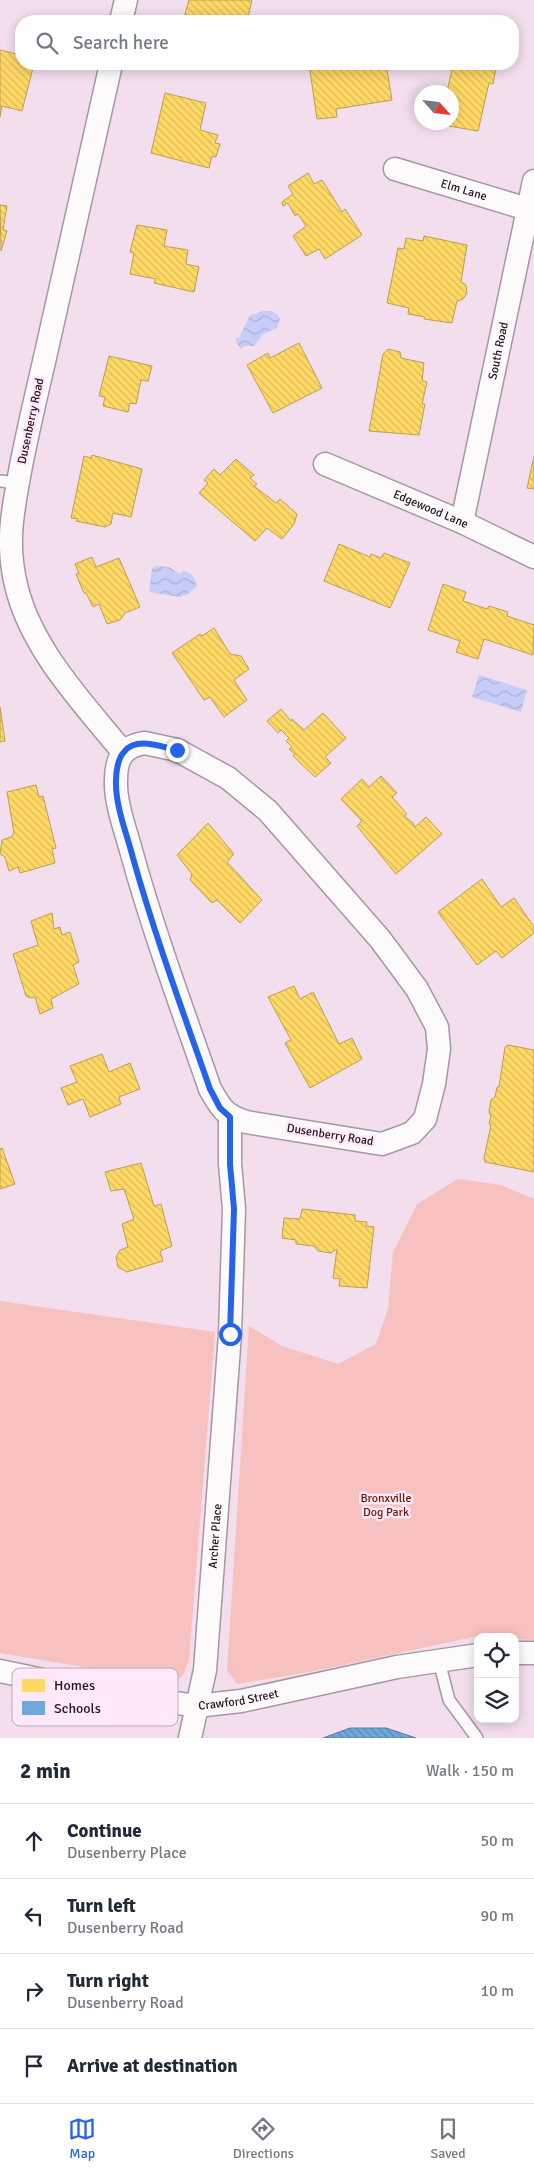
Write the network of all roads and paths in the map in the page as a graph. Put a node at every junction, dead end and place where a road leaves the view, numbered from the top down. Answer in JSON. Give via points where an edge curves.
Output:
{"nodes":[{"id":1,"x":126,"y":0,"type":"edge"},
{"id":2,"x":122,"y":15,"type":"edge"},
{"id":3,"x":110,"y":70,"type":"edge"},
{"id":4,"x":395,"y":169,"type":"dead end"},
{"id":5,"x":534,"y":180,"type":"edge"},
{"id":6,"x":531,"y":210,"type":"edge"},
{"id":7,"x":325,"y":464,"type":"dead end"},
{"id":8,"x":9,"y":482,"type":"edge"},
{"id":9,"x":462,"y":522,"type":"junction"},
{"id":10,"x":534,"y":556,"type":"edge"},
{"id":11,"x":123,"y":752,"type":"junction"},
{"id":12,"x":230,"y":1117,"type":"junction"},
{"id":13,"x":519,"y":1653,"type":"edge"},
{"id":14,"x":534,"y":1653,"type":"edge"},
{"id":15,"x":474,"y":1656,"type":"edge"},
{"id":16,"x":439,"y":1661,"type":"junction"},
{"id":17,"x":178,"y":1703,"type":"edge"},
{"id":18,"x":196,"y":1706,"type":"junction"},
{"id":19,"x":190,"y":1738,"type":"edge"},
{"id":20,"x":477,"y":1738,"type":"edge"}],
"edges":[{"from":1,"to":2,"type":"street"},
{"from":3,"to":8,"type":"street","name":"Dusenberry Road"},
{"from":4,"to":6,"type":"street","name":"Elm Lane"},
{"from":5,"to":6,"type":"street","name":"South Road"},
{"from":6,"to":9,"type":"street","name":"South Road"},
{"from":7,"to":9,"type":"street","name":"Edgewood Lane"},
{"from":8,"to":11,"type":"street","name":"Dusenberry Road","via":[[11,559],[17,590],[30,625],[68,682]]},
{"from":9,"to":10,"type":"street","name":"Edgewood Lane"},
{"from":11,"to":12,"type":"street","via":[[116,780],[120,812],[147,908],[210,1089],[220,1108]]},
{"from":11,"to":12,"type":"street","name":"Dusenberry Road","via":[[132,745],[145,743],[177,750],[228,778],[249,794],[268,811],[380,939],[417,989],[437,1027],[439,1049],[434,1084],[425,1119],[412,1133],[382,1144]]},
{"from":12,"to":18,"type":"street","name":"Archer Place","via":[[234,1209],[230,1334],[205,1670]]},
{"from":13,"to":14,"type":"street"},
{"from":15,"to":16,"type":"street","name":"Crawford Street"},
{"from":16,"to":18,"type":"street","name":"Crawford Street","via":[[397,1667],[241,1702]]},
{"from":16,"to":20,"type":"lane","via":[[449,1700]]},
{"from":17,"to":18,"type":"street","name":"Crawford Street"},
{"from":18,"to":19,"type":"street","name":"Archer Place"}]}
